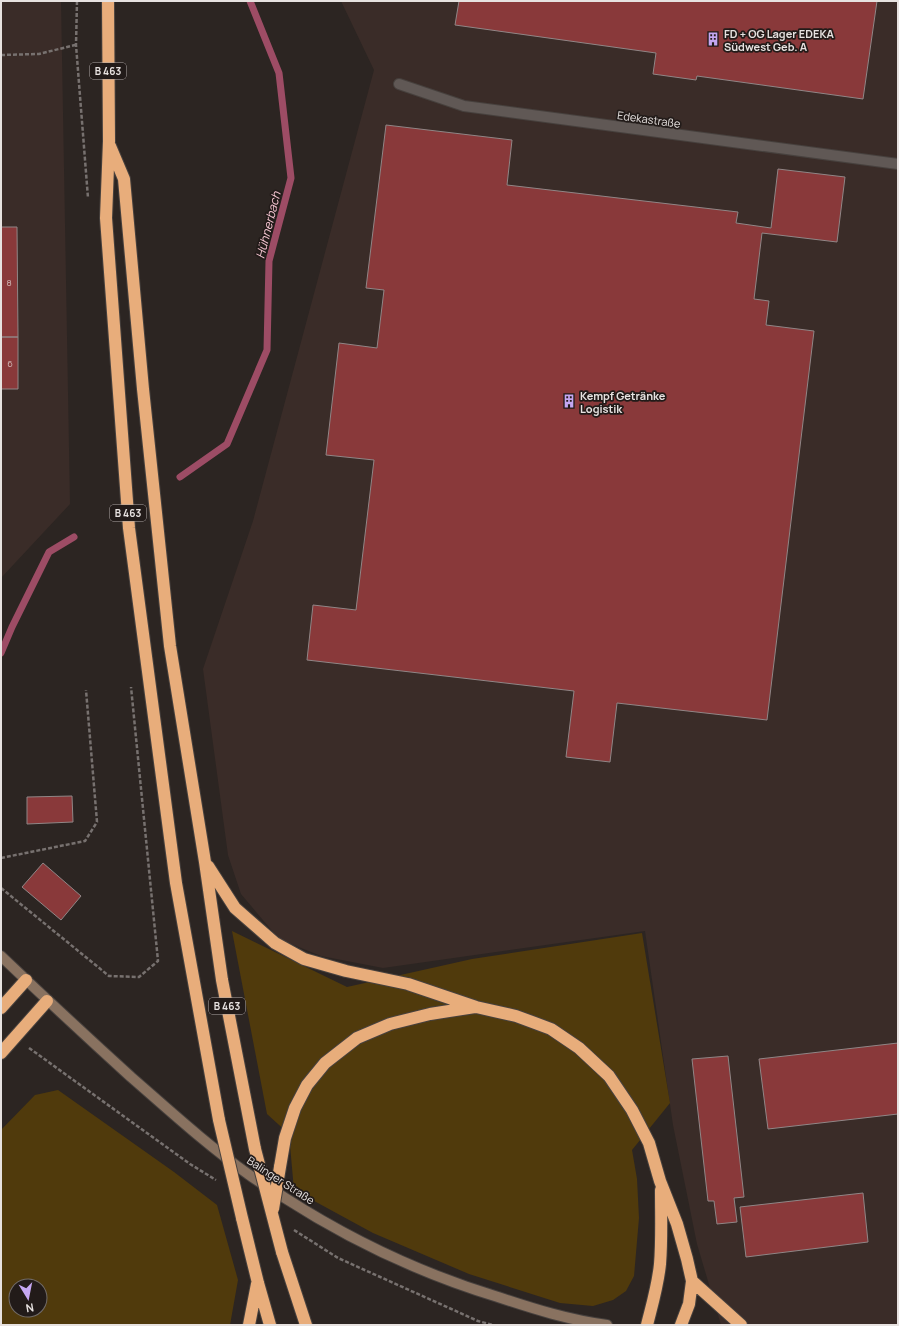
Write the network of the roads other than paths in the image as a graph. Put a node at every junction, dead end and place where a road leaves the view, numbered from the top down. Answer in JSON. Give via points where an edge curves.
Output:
{"nodes":[{"id":1,"x":108,"y":1,"type":"edge"},
{"id":2,"x":399,"y":84,"type":"dead end"},
{"id":3,"x":108,"y":141,"type":"junction"},
{"id":4,"x":898,"y":164,"type":"edge"},
{"id":5,"x":205,"y":862,"type":"junction"},
{"id":6,"x":1,"y":956,"type":"edge"},
{"id":7,"x":26,"y":980,"type":"junction"},
{"id":8,"x":47,"y":1001,"type":"junction"},
{"id":9,"x":476,"y":1007,"type":"junction"},
{"id":10,"x":1,"y":1008,"type":"edge"},
{"id":11,"x":1,"y":1053,"type":"edge"},
{"id":12,"x":660,"y":1181,"type":"junction"},
{"id":13,"x":273,"y":1212,"type":"junction"},
{"id":14,"x":692,"y":1280,"type":"junction"},
{"id":15,"x":258,"y":1283,"type":"junction"},
{"id":16,"x":249,"y":1325,"type":"edge"},
{"id":17,"x":270,"y":1325,"type":"edge"},
{"id":18,"x":306,"y":1325,"type":"edge"},
{"id":19,"x":607,"y":1325,"type":"edge"},
{"id":20,"x":647,"y":1325,"type":"edge"},
{"id":21,"x":681,"y":1325,"type":"edge"},
{"id":22,"x":741,"y":1325,"type":"edge"}],
"edges":[{"from":1,"to":3,"type":"highway","number":"B 463"},
{"from":2,"to":4,"type":"lane","name":"Edekastraße","via":[[464,106]]},
{"from":3,"to":5,"type":"highway","number":"B 463","via":[[124,179],[170,646]]},
{"from":3,"to":15,"type":"highway","number":"B 463","bridge":true,"via":[[106,218],[129,528],[176,883],[219,1120]]},
{"from":5,"to":9,"type":"highway","via":[[235,908],[275,943],[304,959],[408,984]]},
{"from":5,"to":13,"type":"highway","number":"B 463","bridge":true,"via":[[222,980],[255,1148]]},
{"from":6,"to":7,"type":"main road","name":"Balinger Straße"},
{"from":7,"to":8,"type":"main road","name":"Balinger Straße"},
{"from":7,"to":10,"type":"highway"},
{"from":8,"to":11,"type":"highway"},
{"from":8,"to":19,"type":"main road","name":"Balinger Straße","via":[[191,1129],[248,1174],[306,1212],[423,1271],[547,1313]]},
{"from":9,"to":12,"type":"highway","via":[[516,1016],[551,1030],[579,1048],[609,1076],[632,1110],[649,1143]]},
{"from":9,"to":13,"type":"highway","bridge":true,"via":[[430,1014],[390,1024],[357,1038],[325,1063],[307,1085],[295,1108],[285,1138]]},
{"from":12,"to":14,"type":"highway","via":[[677,1224]]},
{"from":12,"to":20,"type":"highway","via":[[660,1266]]},
{"from":13,"to":18,"type":"highway","number":"B 463","bridge":true,"via":[[282,1252]]},
{"from":14,"to":21,"type":"highway","via":[[689,1304]]},
{"from":14,"to":22,"type":"highway"},
{"from":15,"to":16,"type":"highway"},
{"from":15,"to":17,"type":"highway","number":"B 463"}]}
